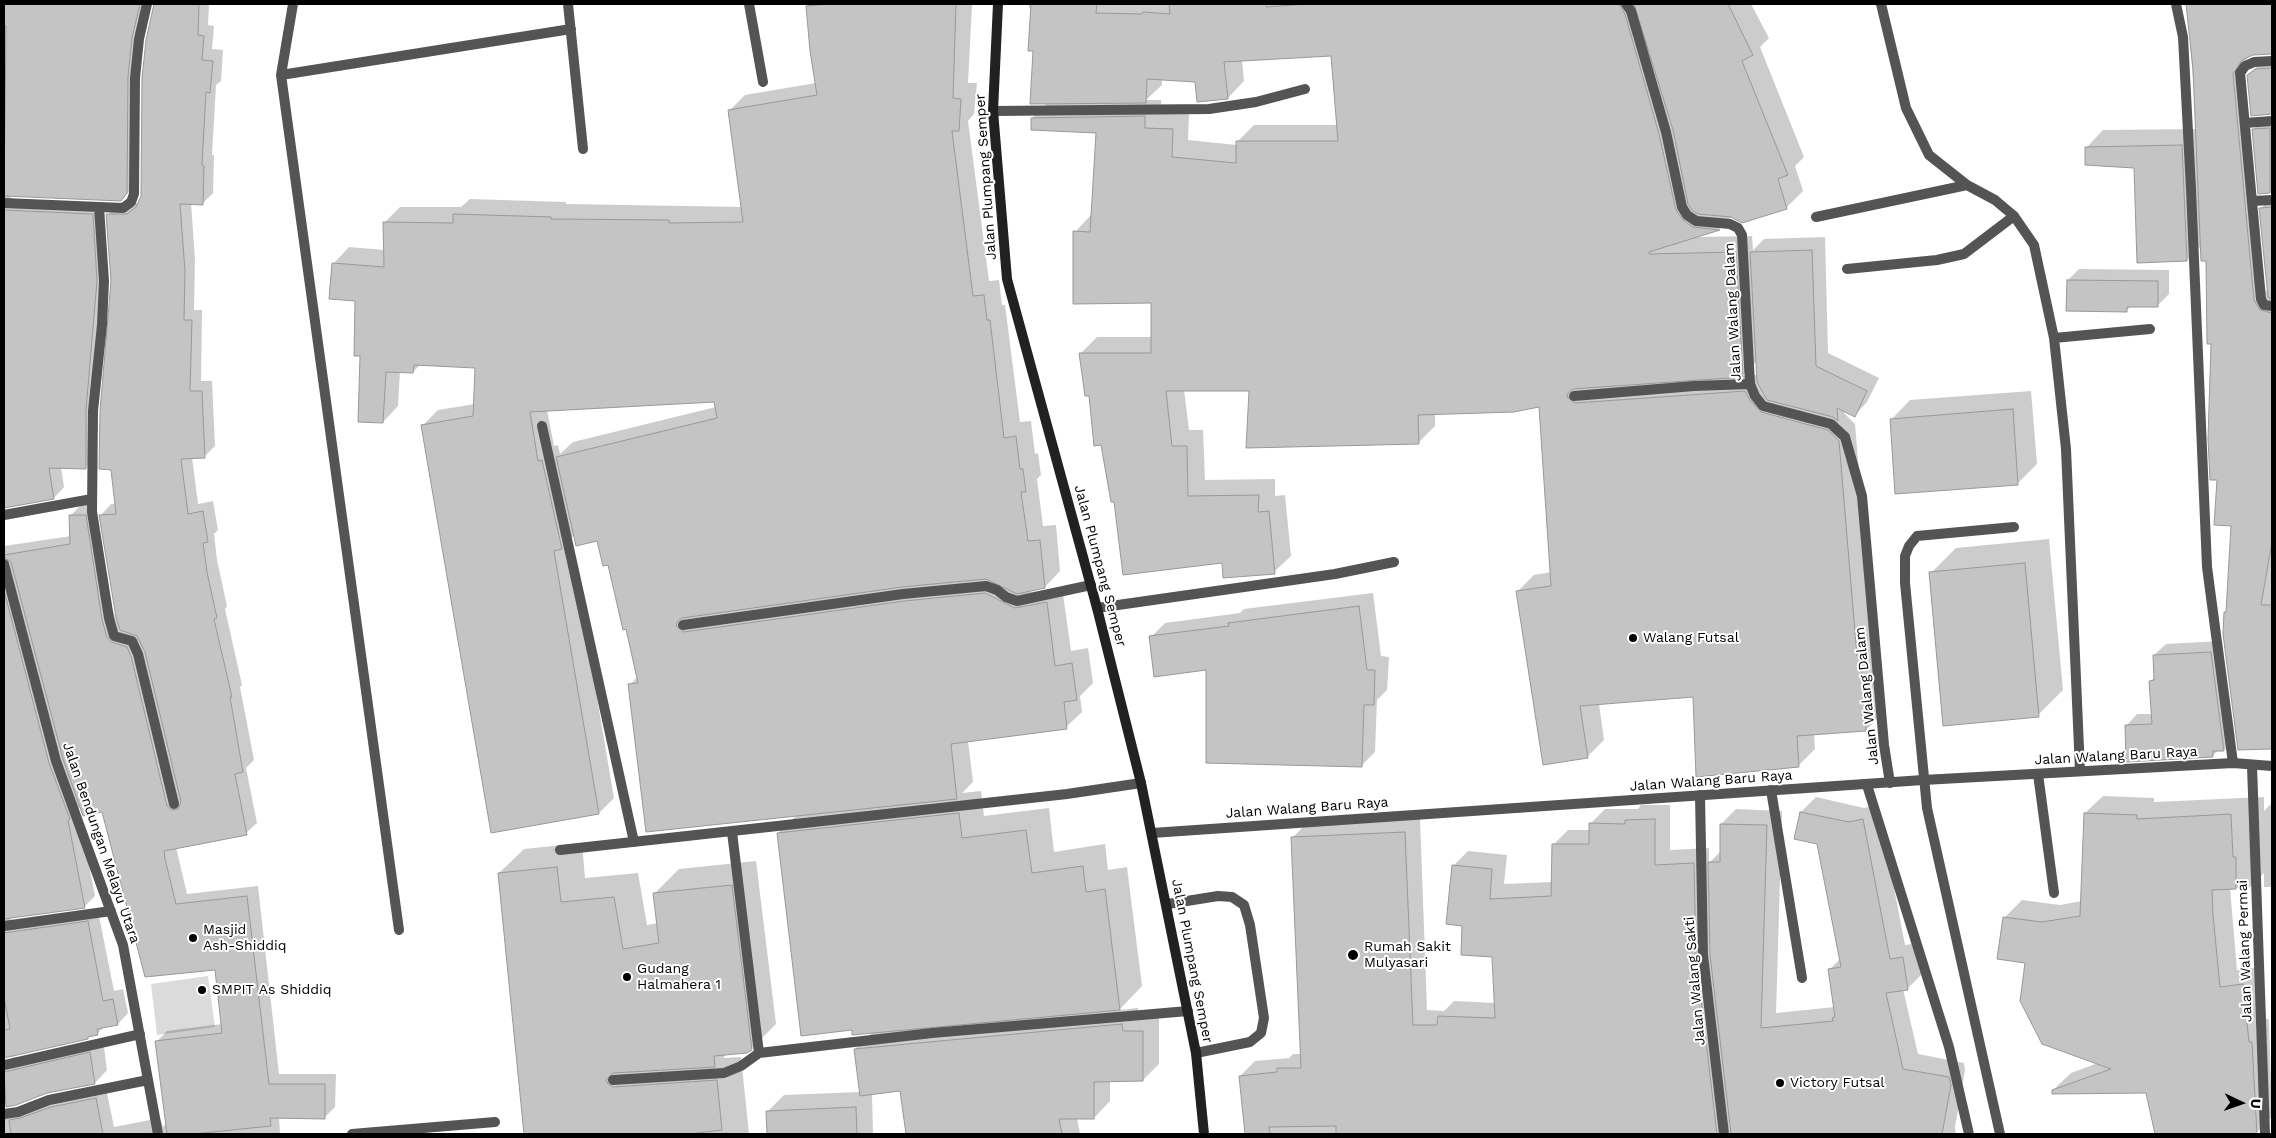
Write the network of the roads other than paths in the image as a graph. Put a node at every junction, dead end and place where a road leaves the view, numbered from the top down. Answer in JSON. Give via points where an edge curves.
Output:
{"nodes":[{"id":1,"x":147,"y":4,"type":"edge"},
{"id":2,"x":293,"y":4,"type":"edge"},
{"id":3,"x":568,"y":4,"type":"edge"},
{"id":4,"x":749,"y":4,"type":"edge"},
{"id":5,"x":998,"y":4,"type":"edge"},
{"id":6,"x":1626,"y":4,"type":"edge"},
{"id":7,"x":1882,"y":4,"type":"edge"},
{"id":8,"x":2176,"y":4,"type":"edge"},
{"id":9,"x":571,"y":29,"type":"junction"},
{"id":10,"x":2272,"y":60,"type":"edge"},
{"id":11,"x":282,"y":75,"type":"junction"},
{"id":12,"x":763,"y":82,"type":"dead end"},
{"id":13,"x":1305,"y":89,"type":"dead end"},
{"id":14,"x":993,"y":111,"type":"junction"},
{"id":15,"x":2272,"y":121,"type":"edge"},
{"id":16,"x":2245,"y":123,"type":"junction"},
{"id":17,"x":583,"y":149,"type":"dead end"},
{"id":18,"x":1967,"y":185,"type":"junction"},
{"id":19,"x":2252,"y":200,"type":"junction"},
{"id":20,"x":2272,"y":200,"type":"edge"},
{"id":21,"x":4,"y":203,"type":"edge"},
{"id":22,"x":99,"y":207,"type":"junction"},
{"id":23,"x":2014,"y":216,"type":"junction"},
{"id":24,"x":1816,"y":217,"type":"dead end"},
{"id":25,"x":1847,"y":269,"type":"dead end"},
{"id":26,"x":2272,"y":306,"type":"edge"},
{"id":27,"x":2150,"y":329,"type":"dead end"},
{"id":28,"x":2054,"y":338,"type":"junction"},
{"id":29,"x":1750,"y":384,"type":"junction"},
{"id":30,"x":1574,"y":396,"type":"dead end"},
{"id":31,"x":542,"y":426,"type":"dead end"},
{"id":32,"x":92,"y":499,"type":"junction"},
{"id":33,"x":4,"y":515,"type":"edge"},
{"id":34,"x":2014,"y":528,"type":"dead end"},
{"id":35,"x":1394,"y":562,"type":"dead end"},
{"id":36,"x":4,"y":564,"type":"edge"},
{"id":37,"x":1091,"y":585,"type":"junction"},
{"id":38,"x":1097,"y":608,"type":"junction"},
{"id":39,"x":683,"y":626,"type":"dead end"},
{"id":40,"x":2233,"y":763,"type":"junction"},
{"id":41,"x":2252,"y":766,"type":"junction"},
{"id":42,"x":2272,"y":766,"type":"edge"},
{"id":43,"x":2080,"y":772,"type":"junction"},
{"id":44,"x":2038,"y":774,"type":"junction"},
{"id":45,"x":1923,"y":780,"type":"junction"},
{"id":46,"x":1141,"y":783,"type":"junction"},
{"id":47,"x":1890,"y":783,"type":"junction"},
{"id":48,"x":1867,"y":785,"type":"junction"},
{"id":49,"x":1772,"y":790,"type":"junction"},
{"id":50,"x":1700,"y":795,"type":"junction"},
{"id":51,"x":174,"y":804,"type":"dead end"},
{"id":52,"x":732,"y":832,"type":"junction"},
{"id":53,"x":1152,"y":833,"type":"junction"},
{"id":54,"x":634,"y":842,"type":"junction"},
{"id":55,"x":560,"y":850,"type":"dead end"},
{"id":56,"x":2054,"y":893,"type":"dead end"},
{"id":57,"x":1168,"y":904,"type":"junction"},
{"id":58,"x":111,"y":911,"type":"junction"},
{"id":59,"x":4,"y":926,"type":"edge"},
{"id":60,"x":399,"y":930,"type":"dead end"},
{"id":61,"x":1802,"y":978,"type":"dead end"},
{"id":62,"x":1188,"y":1011,"type":"junction"},
{"id":63,"x":140,"y":1034,"type":"junction"},
{"id":64,"x":1196,"y":1052,"type":"junction"},
{"id":65,"x":759,"y":1053,"type":"junction"},
{"id":66,"x":4,"y":1065,"type":"edge"},
{"id":67,"x":148,"y":1080,"type":"junction"},
{"id":68,"x":612,"y":1080,"type":"dead end"},
{"id":69,"x":4,"y":1114,"type":"edge"},
{"id":70,"x":495,"y":1122,"type":"dead end"},
{"id":71,"x":158,"y":1134,"type":"edge"},
{"id":72,"x":352,"y":1134,"type":"edge"},
{"id":73,"x":1204,"y":1134,"type":"edge"},
{"id":74,"x":1724,"y":1134,"type":"edge"},
{"id":75,"x":1969,"y":1134,"type":"edge"},
{"id":76,"x":2000,"y":1134,"type":"edge"},
{"id":77,"x":2265,"y":1134,"type":"edge"}],
"edges":[{"from":1,"to":22,"type":"street","via":[[135,78],[133,200],[124,208]]},
{"from":2,"to":11,"type":"street"},
{"from":3,"to":9,"type":"street"},
{"from":4,"to":12,"type":"street"},
{"from":5,"to":14,"type":"main road","name":"Jalan Plumpang Semper"},
{"from":6,"to":29,"type":"street","name":"Jalan Walang Dalam","via":[[1631,11],[1666,132],[1682,207],[1696,221],[1730,224],[1742,235]]},
{"from":7,"to":18,"type":"street","via":[[1906,108],[1929,156]]},
{"from":8,"to":40,"type":"street","via":[[2183,37],[2207,567]]},
{"from":9,"to":11,"type":"street"},
{"from":9,"to":17,"type":"street"},
{"from":10,"to":16,"type":"street","via":[[2254,62],[2240,73]]},
{"from":11,"to":60,"type":"street"},
{"from":13,"to":14,"type":"street","via":[[1256,102],[1209,109]]},
{"from":14,"to":37,"type":"main road","name":"Jalan Plumpang Semper","via":[[1007,279]]},
{"from":15,"to":16,"type":"street"},
{"from":16,"to":19,"type":"street"},
{"from":18,"to":23,"type":"street"},
{"from":18,"to":24,"type":"street"},
{"from":19,"to":20,"type":"street"},
{"from":19,"to":26,"type":"street","via":[[2261,299],[2264,305]]},
{"from":21,"to":22,"type":"street"},
{"from":22,"to":32,"type":"street","via":[[104,281],[93,411]]},
{"from":23,"to":25,"type":"street","via":[[1964,254],[1937,260]]},
{"from":23,"to":28,"type":"street","via":[[2034,245]]},
{"from":27,"to":28,"type":"street"},
{"from":28,"to":43,"type":"street","via":[[2066,449]]},
{"from":29,"to":30,"type":"street"},
{"from":29,"to":47,"type":"street","name":"Jalan Walang Dalam","via":[[1754,396],[1763,406],[1831,424],[1845,437],[1862,496]]},
{"from":31,"to":54,"type":"street"},
{"from":32,"to":33,"type":"street"},
{"from":32,"to":51,"type":"street","via":[[111,627],[114,636],[132,641],[138,654]]},
{"from":34,"to":45,"type":"street","via":[[1917,536],[1905,556]]},
{"from":35,"to":38,"type":"street","via":[[1335,574]]},
{"from":36,"to":58,"type":"street","name":"Jalan Bendungan Melayu Utara","via":[[56,761]]},
{"from":37,"to":38,"type":"main road","name":"Jalan Plumpang Semper"},
{"from":37,"to":39,"type":"street","via":[[1017,601],[986,586],[958,588]]},
{"from":38,"to":46,"type":"main road","name":"Jalan Plumpang Semper"},
{"from":40,"to":41,"type":"street","name":"Jalan Walang Baru Raya"},
{"from":40,"to":43,"type":"street","name":"Jalan Walang Baru Raya"},
{"from":41,"to":42,"type":"street","name":"Jalan Walang Baru Raya"},
{"from":41,"to":77,"type":"street","name":"Jalan Walang Permai"},
{"from":43,"to":44,"type":"street","name":"Jalan Walang Baru Raya"},
{"from":44,"to":45,"type":"street","name":"Jalan Walang Baru Raya"},
{"from":44,"to":56,"type":"street"},
{"from":45,"to":47,"type":"street","name":"Jalan Walang Baru Raya"},
{"from":45,"to":76,"type":"street"},
{"from":46,"to":52,"type":"street"},
{"from":46,"to":53,"type":"main road","name":"Jalan Plumpang Semper"},
{"from":47,"to":48,"type":"street","name":"Jalan Walang Baru Raya"},
{"from":48,"to":49,"type":"street","name":"Jalan Walang Baru Raya"},
{"from":48,"to":75,"type":"street","via":[[1949,1047]]},
{"from":49,"to":50,"type":"street","name":"Jalan Walang Baru Raya"},
{"from":49,"to":61,"type":"street"},
{"from":50,"to":53,"type":"street","name":"Jalan Walang Baru Raya"},
{"from":50,"to":74,"type":"street","name":"Jalan Walang Sakti","via":[[1703,954]]},
{"from":52,"to":54,"type":"street"},
{"from":52,"to":65,"type":"street"},
{"from":53,"to":57,"type":"main road","name":"Jalan Plumpang Semper"},
{"from":54,"to":55,"type":"street"},
{"from":57,"to":62,"type":"main road","name":"Jalan Plumpang Semper"},
{"from":57,"to":64,"type":"street","via":[[1218,896],[1232,897],[1244,905],[1250,925],[1264,1018],[1261,1033],[1250,1042]]},
{"from":58,"to":59,"type":"street"},
{"from":58,"to":63,"type":"street","name":"Jalan Bendungan Melayu Utara","via":[[124,945]]},
{"from":62,"to":64,"type":"main road","name":"Jalan Plumpang Semper"},
{"from":62,"to":65,"type":"street","via":[[932,1033]]},
{"from":63,"to":66,"type":"street"},
{"from":63,"to":67,"type":"street","name":"Jalan Bendungan Melayu Utara"},
{"from":64,"to":73,"type":"main road","name":"Jalan Plumpang Semper"},
{"from":65,"to":68,"type":"street","via":[[724,1073]]},
{"from":67,"to":69,"type":"street","via":[[49,1100]]},
{"from":67,"to":71,"type":"street","name":"Jalan Bendungan Melayu Utara"},
{"from":70,"to":72,"type":"street"}]}
